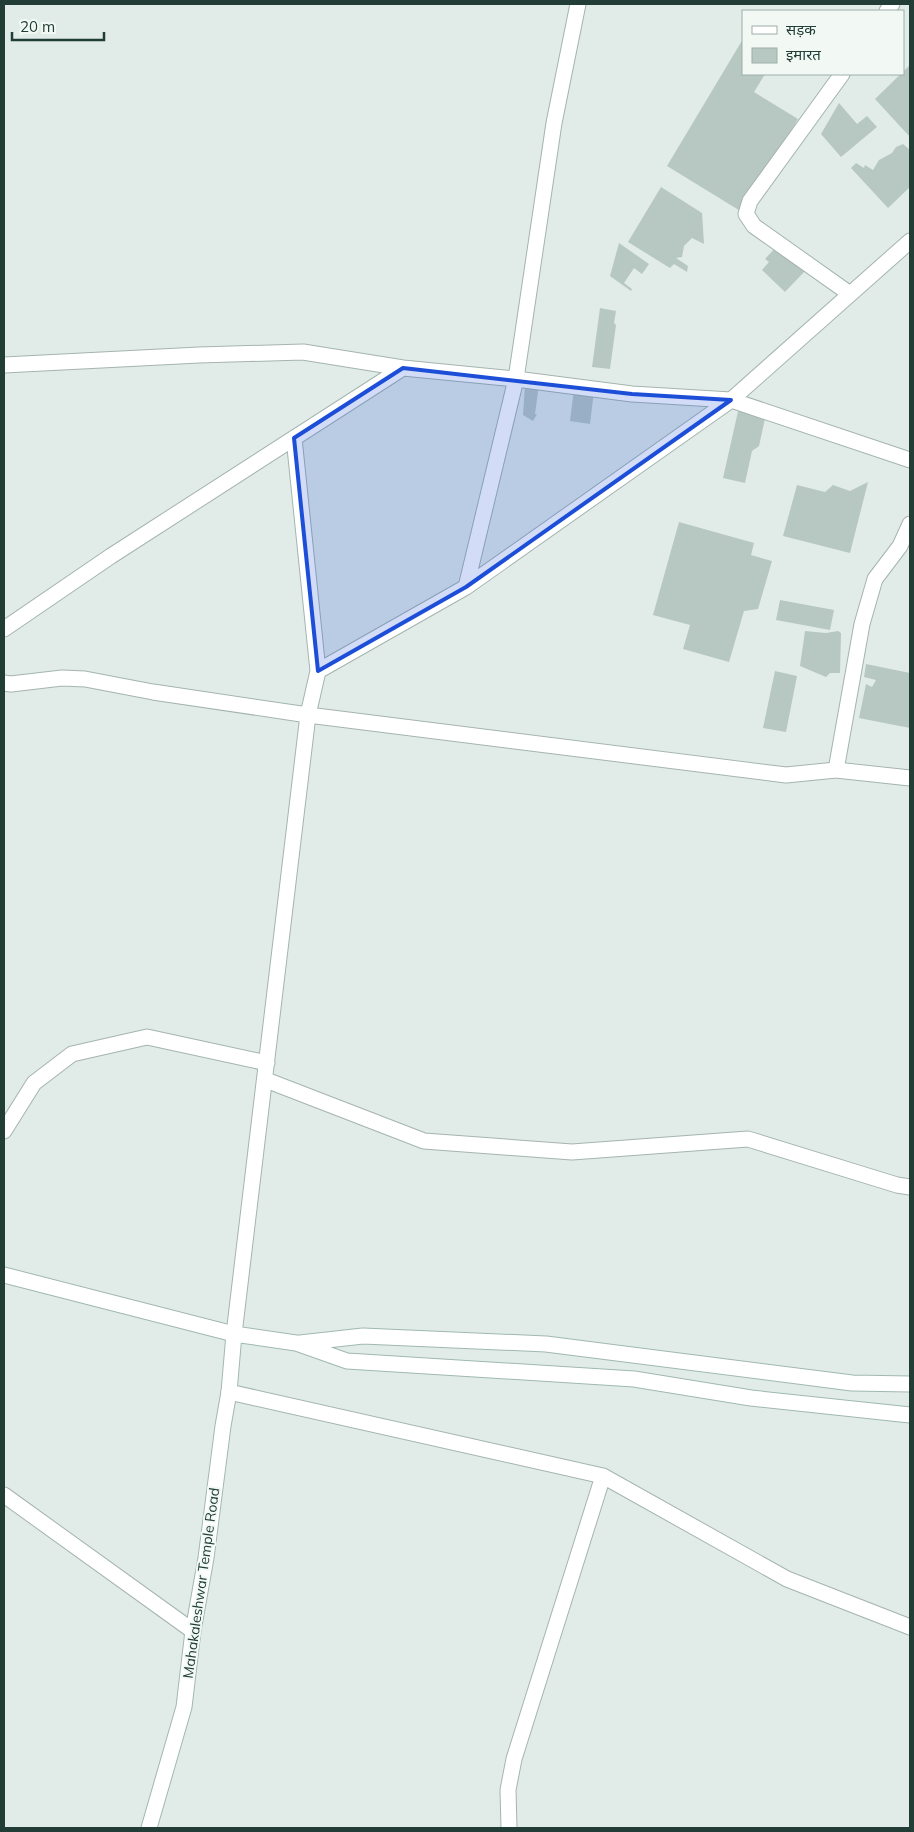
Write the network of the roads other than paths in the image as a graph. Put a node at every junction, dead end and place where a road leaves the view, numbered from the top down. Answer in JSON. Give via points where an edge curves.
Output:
{"nodes":[{"id":1,"x":578,"y":4,"type":"edge"},
{"id":2,"x":841,"y":75,"type":"edge"},
{"id":3,"x":910,"y":241,"type":"edge"},
{"id":4,"x":850,"y":294,"type":"junction"},
{"id":5,"x":4,"y":365,"type":"edge"},
{"id":6,"x":403,"y":368,"type":"junction"},
{"id":7,"x":516,"y":379,"type":"junction"},
{"id":8,"x":731,"y":400,"type":"junction"},
{"id":9,"x":294,"y":438,"type":"junction"},
{"id":10,"x":910,"y":460,"type":"edge"},
{"id":11,"x":910,"y":524,"type":"edge"},
{"id":12,"x":466,"y":587,"type":"junction"},
{"id":13,"x":4,"y":629,"type":"edge"},
{"id":14,"x":318,"y":671,"type":"junction"},
{"id":15,"x":4,"y":683,"type":"edge"},
{"id":16,"x":308,"y":714,"type":"junction"},
{"id":17,"x":836,"y":770,"type":"junction"},
{"id":18,"x":910,"y":778,"type":"edge"},
{"id":19,"x":267,"y":1062,"type":"junction"},
{"id":20,"x":266,"y":1080,"type":"junction"},
{"id":21,"x":4,"y":1131,"type":"edge"},
{"id":22,"x":910,"y":1187,"type":"edge"},
{"id":23,"x":4,"y":1275,"type":"edge"},
{"id":24,"x":234,"y":1334,"type":"junction"},
{"id":25,"x":296,"y":1343,"type":"junction"},
{"id":26,"x":910,"y":1384,"type":"edge"},
{"id":27,"x":229,"y":1392,"type":"junction"},
{"id":28,"x":910,"y":1415,"type":"edge"},
{"id":29,"x":603,"y":1476,"type":"junction"},
{"id":30,"x":4,"y":1495,"type":"edge"},
{"id":31,"x":910,"y":1627,"type":"edge"},
{"id":32,"x":193,"y":1631,"type":"junction"},
{"id":33,"x":149,"y":1828,"type":"edge"},
{"id":34,"x":509,"y":1828,"type":"edge"}],
"edges":[{"from":1,"to":7,"type":"street","via":[[554,123]]},
{"from":2,"to":4,"type":"street","via":[[750,201],[746,214],[754,226]]},
{"from":3,"to":4,"type":"street"},
{"from":4,"to":8,"type":"street"},
{"from":5,"to":6,"type":"street","via":[[303,352]]},
{"from":6,"to":7,"type":"street"},
{"from":6,"to":9,"type":"street"},
{"from":7,"to":8,"type":"street","via":[[632,394]]},
{"from":7,"to":12,"type":"street"},
{"from":8,"to":10,"type":"street"},
{"from":8,"to":12,"type":"street"},
{"from":9,"to":13,"type":"street"},
{"from":9,"to":14,"type":"street","name":"Mahakaleshwar Temple Road"},
{"from":11,"to":17,"type":"street","via":[[900,546],[876,579],[862,624]]},
{"from":12,"to":14,"type":"street"},
{"from":14,"to":16,"type":"street","name":"Mahakaleshwar Temple Road"},
{"from":15,"to":16,"type":"street","via":[[85,679]]},
{"from":16,"to":17,"type":"street","via":[[786,775]]},
{"from":16,"to":19,"type":"street","name":"Mahakaleshwar Temple Road"},
{"from":17,"to":18,"type":"street"},
{"from":19,"to":20,"type":"street","name":"Mahakaleshwar Temple Road"},
{"from":19,"to":21,"type":"street","via":[[147,1037],[72,1054],[34,1083]]},
{"from":20,"to":22,"type":"street","via":[[424,1141],[572,1152],[748,1139]]},
{"from":20,"to":24,"type":"street","name":"Mahakaleshwar Temple Road"},
{"from":23,"to":24,"type":"street"},
{"from":24,"to":25,"type":"street"},
{"from":24,"to":27,"type":"street","name":"Mahakaleshwar Temple Road"},
{"from":25,"to":26,"type":"street","via":[[362,1336],[546,1344],[852,1383]]},
{"from":25,"to":28,"type":"street","via":[[347,1361],[634,1379],[751,1398]]},
{"from":27,"to":29,"type":"street"},
{"from":27,"to":32,"type":"street","name":"Mahakaleshwar Temple Road"},
{"from":29,"to":31,"type":"street","via":[[787,1579]]},
{"from":29,"to":34,"type":"street","via":[[514,1759],[508,1790]]},
{"from":30,"to":32,"type":"street"},
{"from":32,"to":33,"type":"street","name":"Mahakaleshwar Temple Road","via":[[184,1707]]}]}
